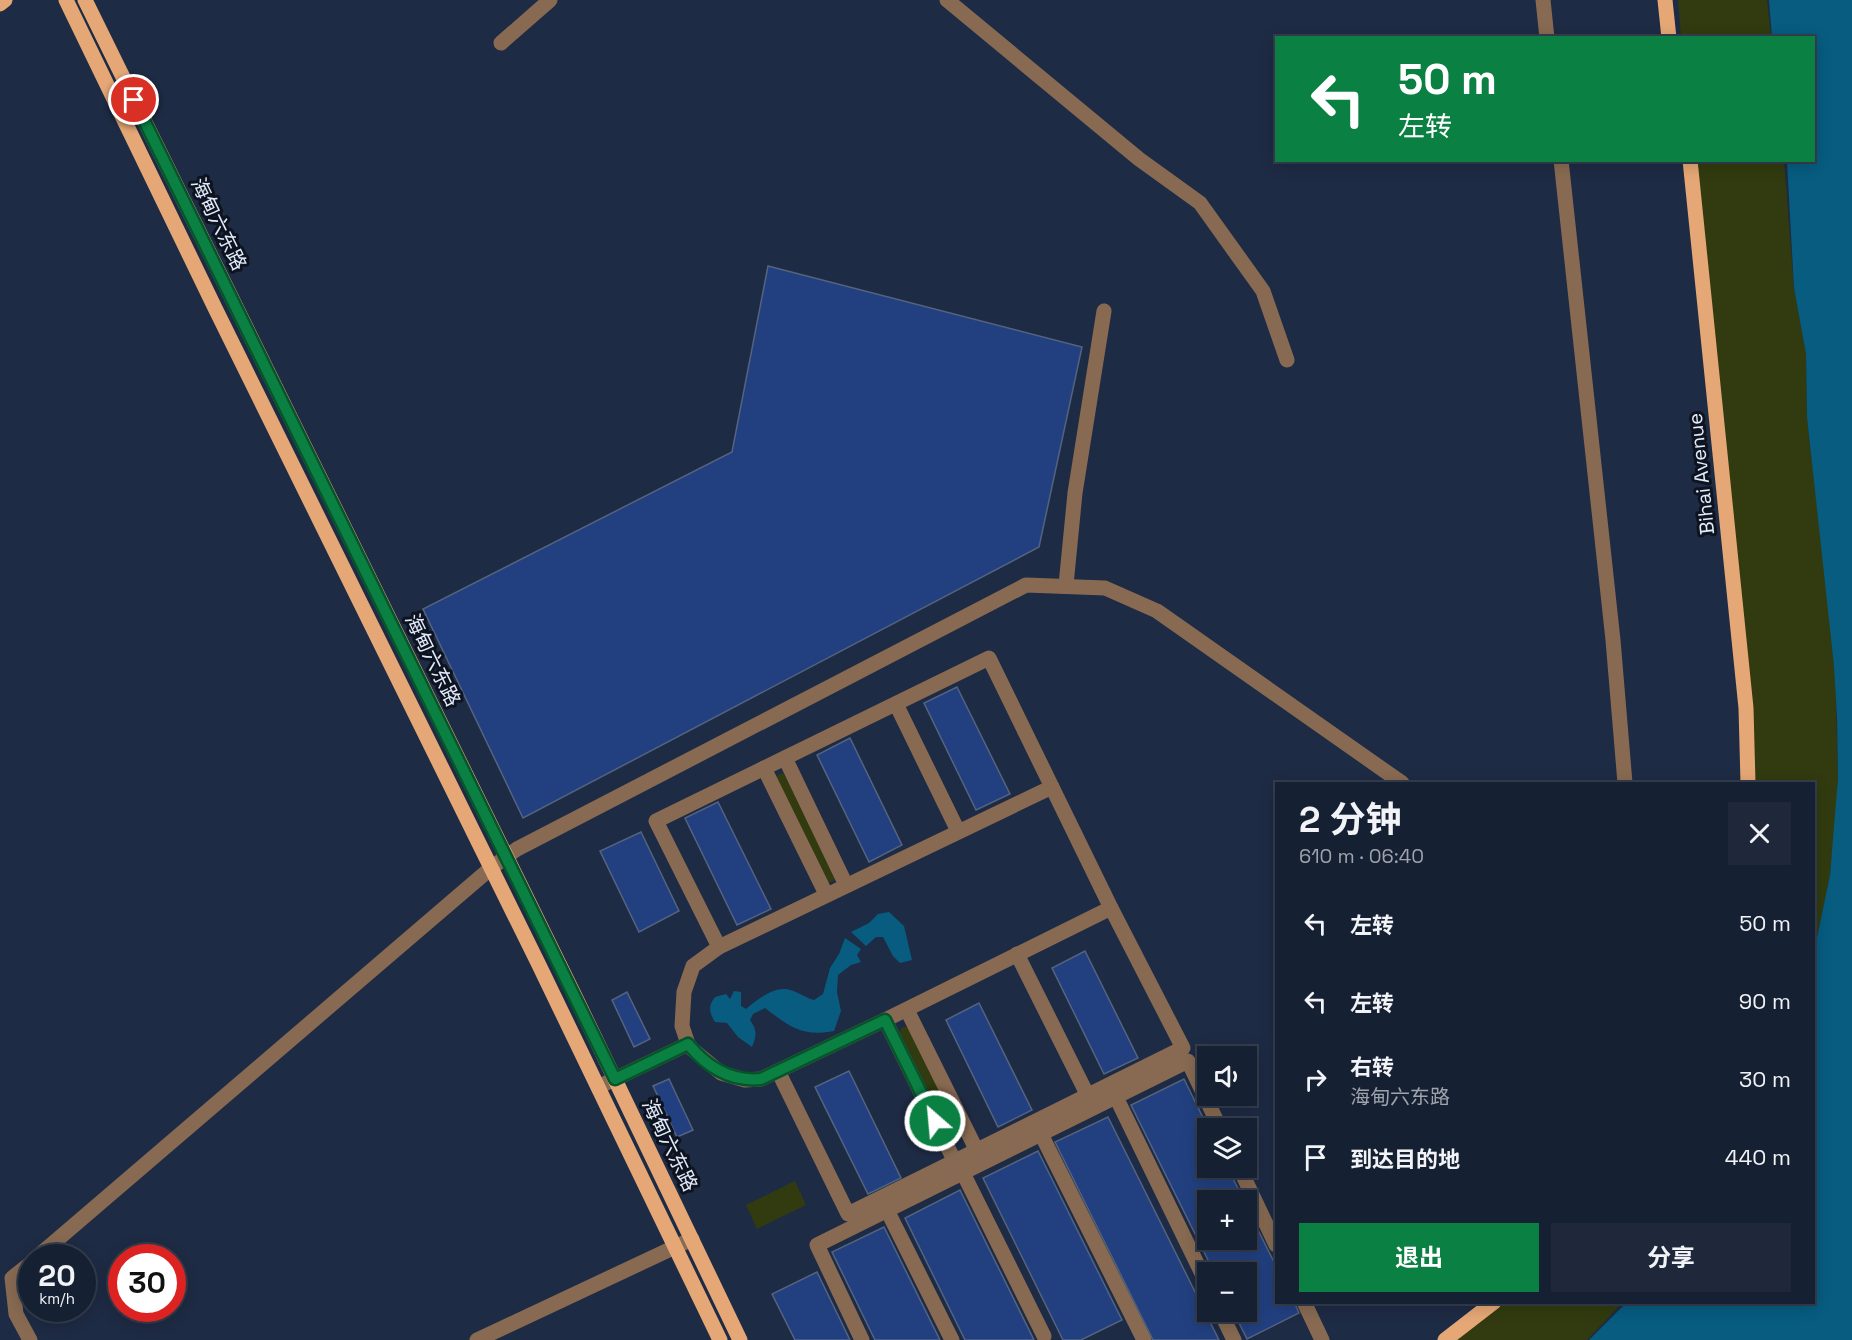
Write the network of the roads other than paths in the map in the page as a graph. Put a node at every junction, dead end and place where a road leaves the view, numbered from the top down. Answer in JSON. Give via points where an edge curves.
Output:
{"nodes":[{"id":1,"x":5,"y":0,"type":"edge"},
{"id":2,"x":66,"y":0,"type":"edge"},
{"id":3,"x":85,"y":0,"type":"edge"},
{"id":4,"x":550,"y":0,"type":"edge"},
{"id":5,"x":947,"y":0,"type":"edge"},
{"id":6,"x":1543,"y":0,"type":"edge"},
{"id":7,"x":1665,"y":0,"type":"edge"},
{"id":8,"x":1674,"y":0,"type":"edge"},
{"id":9,"x":0,"y":4,"type":"edge"},
{"id":10,"x":1547,"y":36,"type":"edge"},
{"id":11,"x":1669,"y":36,"type":"edge"},
{"id":12,"x":1678,"y":36,"type":"edge"},
{"id":13,"x":501,"y":43,"type":"dead end"},
{"id":14,"x":1561,"y":162,"type":"edge"},
{"id":15,"x":1681,"y":162,"type":"edge"},
{"id":16,"x":1690,"y":162,"type":"edge"},
{"id":17,"x":1104,"y":311,"type":"dead end"},
{"id":18,"x":1287,"y":360,"type":"dead end"},
{"id":19,"x":1066,"y":585,"type":"junction"},
{"id":20,"x":896,"y":704,"type":"junction"},
{"id":21,"x":785,"y":758,"type":"junction"},
{"id":22,"x":764,"y":768,"type":"junction"},
{"id":23,"x":1401,"y":782,"type":"edge"},
{"id":24,"x":1626,"y":782,"type":"edge"},
{"id":25,"x":1739,"y":782,"type":"edge"},
{"id":26,"x":1748,"y":782,"type":"edge"},
{"id":27,"x":1052,"y":787,"type":"junction"},
{"id":28,"x":958,"y":831,"type":"junction"},
{"id":29,"x":507,"y":857,"type":"junction"},
{"id":30,"x":491,"y":868,"type":"junction"},
{"id":31,"x":846,"y":885,"type":"junction"},
{"id":32,"x":826,"y":894,"type":"junction"},
{"id":33,"x":1111,"y":908,"type":"junction"},
{"id":34,"x":719,"y":947,"type":"junction"},
{"id":35,"x":1017,"y":954,"type":"junction"},
{"id":36,"x":907,"y":1010,"type":"junction"},
{"id":37,"x":885,"y":1020,"type":"junction"},
{"id":38,"x":688,"y":1044,"type":"junction"},
{"id":39,"x":1185,"y":1055,"type":"junction"},
{"id":40,"x":778,"y":1071,"type":"junction"},
{"id":41,"x":615,"y":1079,"type":"junction"},
{"id":42,"x":598,"y":1087,"type":"junction"},
{"id":43,"x":1088,"y":1096,"type":"junction"},
{"id":44,"x":1116,"y":1097,"type":"junction"},
{"id":45,"x":1215,"y":1118,"type":"edge"},
{"id":46,"x":1041,"y":1134,"type":"junction"},
{"id":47,"x":976,"y":1151,"type":"junction"},
{"id":48,"x":959,"y":1167,"type":"junction"},
{"id":49,"x":1244,"y":1178,"type":"edge"},
{"id":50,"x":887,"y":1210,"type":"junction"},
{"id":51,"x":692,"y":1239,"type":"junction"},
{"id":52,"x":1275,"y":1243,"type":"edge"},
{"id":53,"x":52,"y":1244,"type":"edge"},
{"id":54,"x":675,"y":1247,"type":"junction"},
{"id":55,"x":1197,"y":1263,"type":"edge"},
{"id":56,"x":18,"y":1273,"type":"edge"},
{"id":57,"x":6,"y":1283,"type":"edge"},
{"id":58,"x":1305,"y":1304,"type":"edge"},
{"id":59,"x":1491,"y":1304,"type":"edge"},
{"id":60,"x":1504,"y":1304,"type":"edge"},
{"id":61,"x":1225,"y":1322,"type":"edge"},
{"id":62,"x":1044,"y":1336,"type":"dead end"},
{"id":63,"x":30,"y":1340,"type":"edge"},
{"id":64,"x":477,"y":1340,"type":"edge"},
{"id":65,"x":720,"y":1340,"type":"edge"},
{"id":66,"x":740,"y":1340,"type":"edge"},
{"id":67,"x":862,"y":1340,"type":"edge"},
{"id":68,"x":952,"y":1340,"type":"edge"},
{"id":69,"x":1144,"y":1340,"type":"edge"},
{"id":70,"x":1234,"y":1340,"type":"edge"},
{"id":71,"x":1322,"y":1340,"type":"edge"},
{"id":72,"x":1445,"y":1340,"type":"edge"},
{"id":73,"x":1460,"y":1340,"type":"edge"}],
"edges":[{"from":1,"to":9,"type":"main road"},
{"from":2,"to":30,"type":"main road","name":"海甸六东路"},
{"from":3,"to":29,"type":"main road","name":"海甸六东路"},
{"from":4,"to":13,"type":"street"},
{"from":5,"to":18,"type":"street","via":[[1139,159],[1200,204],[1263,291]]},
{"from":6,"to":10,"type":"street"},
{"from":7,"to":11,"type":"main road"},
{"from":8,"to":12,"type":"main road"},
{"from":14,"to":24,"type":"street"},
{"from":15,"to":25,"type":"main road","name":"Bihai Avenue","via":[[1729,630]]},
{"from":16,"to":26,"type":"main road","name":"Bihai Avenue","via":[[1746,708]]},
{"from":17,"to":19,"type":"street","via":[[1075,493]]},
{"from":19,"to":23,"type":"street","via":[[1105,588],[1157,611]]},
{"from":19,"to":29,"type":"street","via":[[1026,585],[1017,589]]},
{"from":20,"to":21,"type":"street"},
{"from":20,"to":27,"type":"street","via":[[989,658]]},
{"from":20,"to":28,"type":"street"},
{"from":21,"to":22,"type":"street"},
{"from":21,"to":31,"type":"street"},
{"from":22,"to":32,"type":"street"},
{"from":22,"to":34,"type":"street","via":[[656,821]]},
{"from":27,"to":28,"type":"street"},
{"from":27,"to":33,"type":"street"},
{"from":28,"to":31,"type":"street"},
{"from":29,"to":30,"type":"street"},
{"from":29,"to":41,"type":"main road","name":"海甸六东路"},
{"from":30,"to":42,"type":"main road","name":"海甸六东路"},
{"from":30,"to":53,"type":"street"},
{"from":31,"to":32,"type":"street"},
{"from":32,"to":34,"type":"street"},
{"from":33,"to":35,"type":"street"},
{"from":33,"to":39,"type":"street"},
{"from":34,"to":38,"type":"street","via":[[693,966],[684,992],[682,1026]]},
{"from":35,"to":36,"type":"street"},
{"from":35,"to":43,"type":"street"},
{"from":36,"to":37,"type":"street"},
{"from":36,"to":47,"type":"street"},
{"from":37,"to":40,"type":"street"},
{"from":37,"to":48,"type":"street"},
{"from":38,"to":40,"type":"street","via":[[721,1073],[746,1080],[761,1079]]},
{"from":38,"to":41,"type":"street"},
{"from":39,"to":43,"type":"street"},
{"from":39,"to":44,"type":"street"},
{"from":39,"to":45,"type":"street"},
{"from":40,"to":48,"type":"street","via":[[849,1214]]},
{"from":41,"to":42,"type":"street"},
{"from":41,"to":51,"type":"main road","name":"海甸六东路"},
{"from":42,"to":54,"type":"main road","name":"海甸六东路"},
{"from":43,"to":47,"type":"street"},
{"from":44,"to":46,"type":"street"},
{"from":44,"to":55,"type":"street"},
{"from":46,"to":48,"type":"street"},
{"from":46,"to":69,"type":"street"},
{"from":47,"to":48,"type":"street"},
{"from":48,"to":50,"type":"street"},
{"from":48,"to":62,"type":"street"},
{"from":49,"to":52,"type":"street"},
{"from":50,"to":67,"type":"street","via":[[816,1245]]},
{"from":50,"to":68,"type":"street"},
{"from":51,"to":54,"type":"street"},
{"from":51,"to":66,"type":"main road","name":"海甸六东路"},
{"from":54,"to":64,"type":"street"},
{"from":54,"to":65,"type":"main road","name":"海甸六东路"},
{"from":56,"to":57,"type":"street"},
{"from":57,"to":63,"type":"street"},
{"from":58,"to":71,"type":"street"},
{"from":59,"to":72,"type":"main road"},
{"from":60,"to":73,"type":"main road"},
{"from":61,"to":70,"type":"street"}]}
